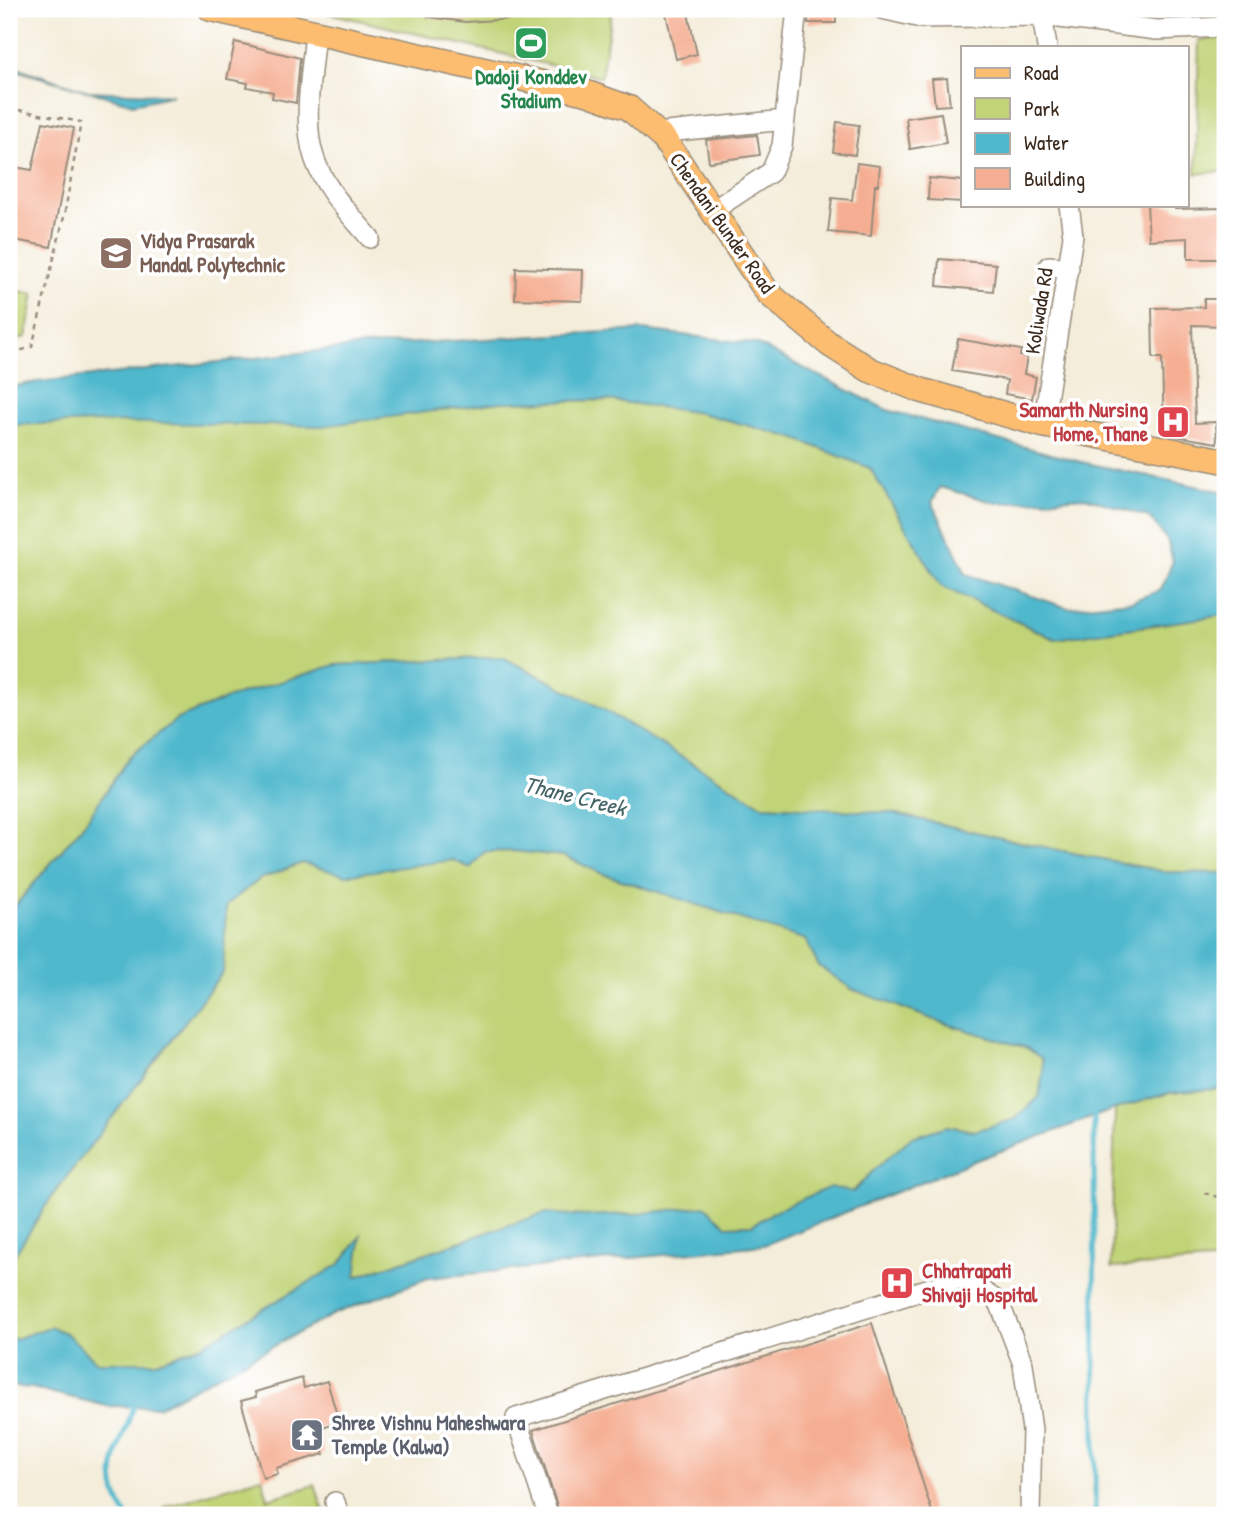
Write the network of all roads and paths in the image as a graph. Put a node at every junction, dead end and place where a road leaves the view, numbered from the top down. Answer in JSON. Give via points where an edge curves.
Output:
{"nodes":[{"id":1,"x":211,"y":9,"type":"edge"},
{"id":2,"x":797,"y":9,"type":"edge"},
{"id":3,"x":882,"y":9,"type":"edge"},
{"id":4,"x":1042,"y":12,"type":"edge"},
{"id":5,"x":922,"y":13,"type":"edge"},
{"id":6,"x":1225,"y":27,"type":"edge"},
{"id":7,"x":315,"y":32,"type":"junction"},
{"id":8,"x":1047,"y":46,"type":"edge"},
{"id":9,"x":9,"y":107,"type":"edge"},
{"id":10,"x":785,"y":120,"type":"junction"},
{"id":11,"x":657,"y":133,"type":"junction"},
{"id":12,"x":1069,"y":206,"type":"edge"},
{"id":13,"x":712,"y":211,"type":"junction"},
{"id":14,"x":370,"y":238,"type":"dead end"},
{"id":15,"x":1049,"y":266,"type":"dead end"},
{"id":16,"x":1069,"y":268,"type":"junction"},
{"id":17,"x":9,"y":354,"type":"edge"},
{"id":18,"x":1043,"y":425,"type":"junction"},
{"id":19,"x":1225,"y":461,"type":"edge"},
{"id":20,"x":1204,"y":1194,"type":"dead end"},
{"id":21,"x":1225,"y":1199,"type":"edge"},
{"id":22,"x":548,"y":1515,"type":"edge"},
{"id":23,"x":1030,"y":1515,"type":"edge"}],
"edges":[{"from":1,"to":7,"type":"main road","name":"Chendani Bunder Road"},
{"from":2,"to":10,"type":"street"},
{"from":3,"to":5,"type":"street"},
{"from":4,"to":5,"type":"street"},
{"from":4,"to":6,"type":"street","via":[[1157,30]]},
{"from":4,"to":8,"type":"street"},
{"from":7,"to":11,"type":"main road","name":"Chendani Bunder Road","via":[[587,93],[629,108]]},
{"from":7,"to":14,"type":"street","via":[[309,119],[314,159],[335,197]]},
{"from":9,"to":17,"type":"path","via":[[81,122],[64,217],[32,347]]},
{"from":10,"to":11,"type":"street"},
{"from":10,"to":13,"type":"street","via":[[782,146],[771,172]]},
{"from":11,"to":13,"type":"main road","name":"Chendani Bunder Road"},
{"from":12,"to":16,"type":"street","name":"Koliwada Rd","via":[[1073,236]]},
{"from":13,"to":18,"type":"main road","name":"Chendani Bunder Road","via":[[768,293],[830,344],[870,369],[920,390]]},
{"from":15,"to":16,"type":"street"},
{"from":16,"to":18,"type":"street","name":"Koliwada Rd"},
{"from":18,"to":19,"type":"main road","name":"Chendani Bunder Road"},
{"from":20,"to":21,"type":"path"},
{"from":22,"to":23,"type":"street","via":[[516,1418],[962,1278],[999,1302],[1023,1364],[1032,1430]]}]}
